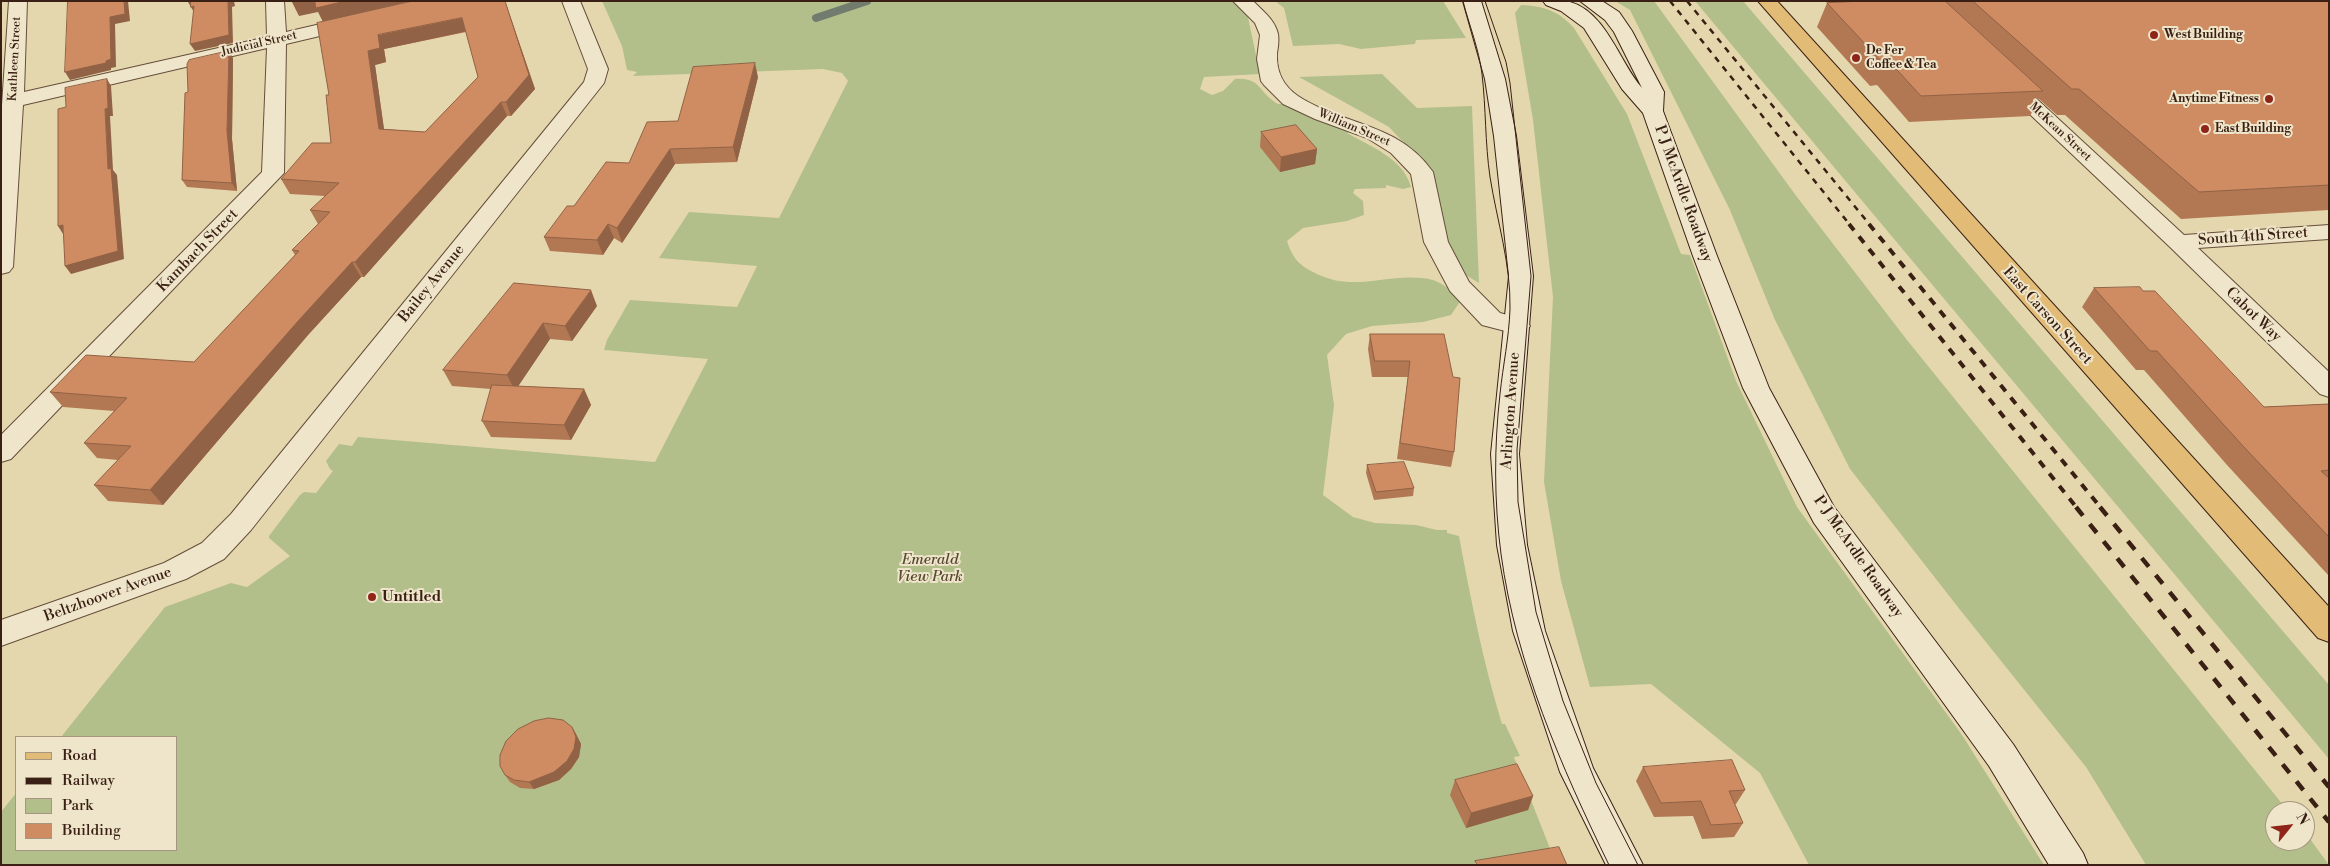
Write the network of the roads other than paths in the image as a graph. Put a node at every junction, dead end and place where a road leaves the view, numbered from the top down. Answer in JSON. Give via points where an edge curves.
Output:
{"nodes":[{"id":1,"x":18,"y":1,"type":"edge"},
{"id":2,"x":274,"y":1,"type":"edge"},
{"id":3,"x":571,"y":1,"type":"edge"},
{"id":4,"x":1242,"y":1,"type":"edge"},
{"id":5,"x":1472,"y":1,"type":"edge"},
{"id":6,"x":1552,"y":1,"type":"edge"},
{"id":7,"x":1589,"y":1,"type":"edge"},
{"id":8,"x":1767,"y":1,"type":"edge"},
{"id":9,"x":371,"y":18,"type":"edge"},
{"id":10,"x":277,"y":40,"type":"junction"},
{"id":11,"x":1992,"y":68,"type":"edge"},
{"id":12,"x":13,"y":101,"type":"junction"},
{"id":13,"x":1653,"y":111,"type":"junction"},
{"id":14,"x":2329,"y":232,"type":"edge"},
{"id":15,"x":2178,"y":242,"type":"junction"},
{"id":16,"x":1,"y":267,"type":"edge"},
{"id":17,"x":1518,"y":326,"type":"junction"},
{"id":18,"x":2329,"y":388,"type":"edge"},
{"id":19,"x":1,"y":452,"type":"edge"},
{"id":20,"x":213,"y":552,"type":"joint"},
{"id":21,"x":2329,"y":629,"type":"edge"},
{"id":22,"x":1,"y":633,"type":"edge"},
{"id":23,"x":1625,"y":865,"type":"edge"},
{"id":24,"x":2070,"y":865,"type":"edge"}],
"edges":[{"from":1,"to":12,"type":"street","name":"Kathleen Street"},
{"from":2,"to":10,"type":"street","name":"Kambach Street"},
{"from":3,"to":20,"type":"street","name":"Bailey Avenue","via":[[598,68],[594,83],[241,522]]},
{"from":4,"to":17,"type":"street","name":"William Street","via":[[1262,21],[1269,35],[1270,81],[1290,100],[1374,134],[1399,148],[1422,172],[1436,242],[1458,286],[1491,319]]},
{"from":5,"to":17,"type":"street","name":"Arlington Avenue","via":[[1495,79],[1505,136],[1521,276]]},
{"from":6,"to":13,"type":"street","name":"P J McArdle Roadway","via":[[1590,22],[1630,86]]},
{"from":7,"to":13,"type":"street","name":"P J McArdle Roadway","via":[[1620,25],[1654,92]]},
{"from":8,"to":21,"type":"main road","name":"East Carson Street"},
{"from":9,"to":10,"type":"street","name":"Judicial Street"},
{"from":10,"to":12,"type":"street","name":"Judicial Street"},
{"from":10,"to":19,"type":"street","name":"Kambach Street","via":[[273,174]]},
{"from":11,"to":15,"type":"street","name":"McKean Street"},
{"from":12,"to":16,"type":"street","name":"Kathleen Street"},
{"from":13,"to":24,"type":"street","name":"P J McArdle Roadway","via":[[1756,388],[1824,515],[2001,755]]},
{"from":14,"to":15,"type":"street","name":"South 4th Street"},
{"from":15,"to":18,"type":"street","name":"Cabot Way"},
{"from":17,"to":23,"type":"street","name":"Arlington Avenue","via":[[1505,454],[1514,554],[1529,631],[1577,772]]},
{"from":20,"to":22,"type":"street","name":"Beltzhoover Avenue","via":[[175,571]]}]}
